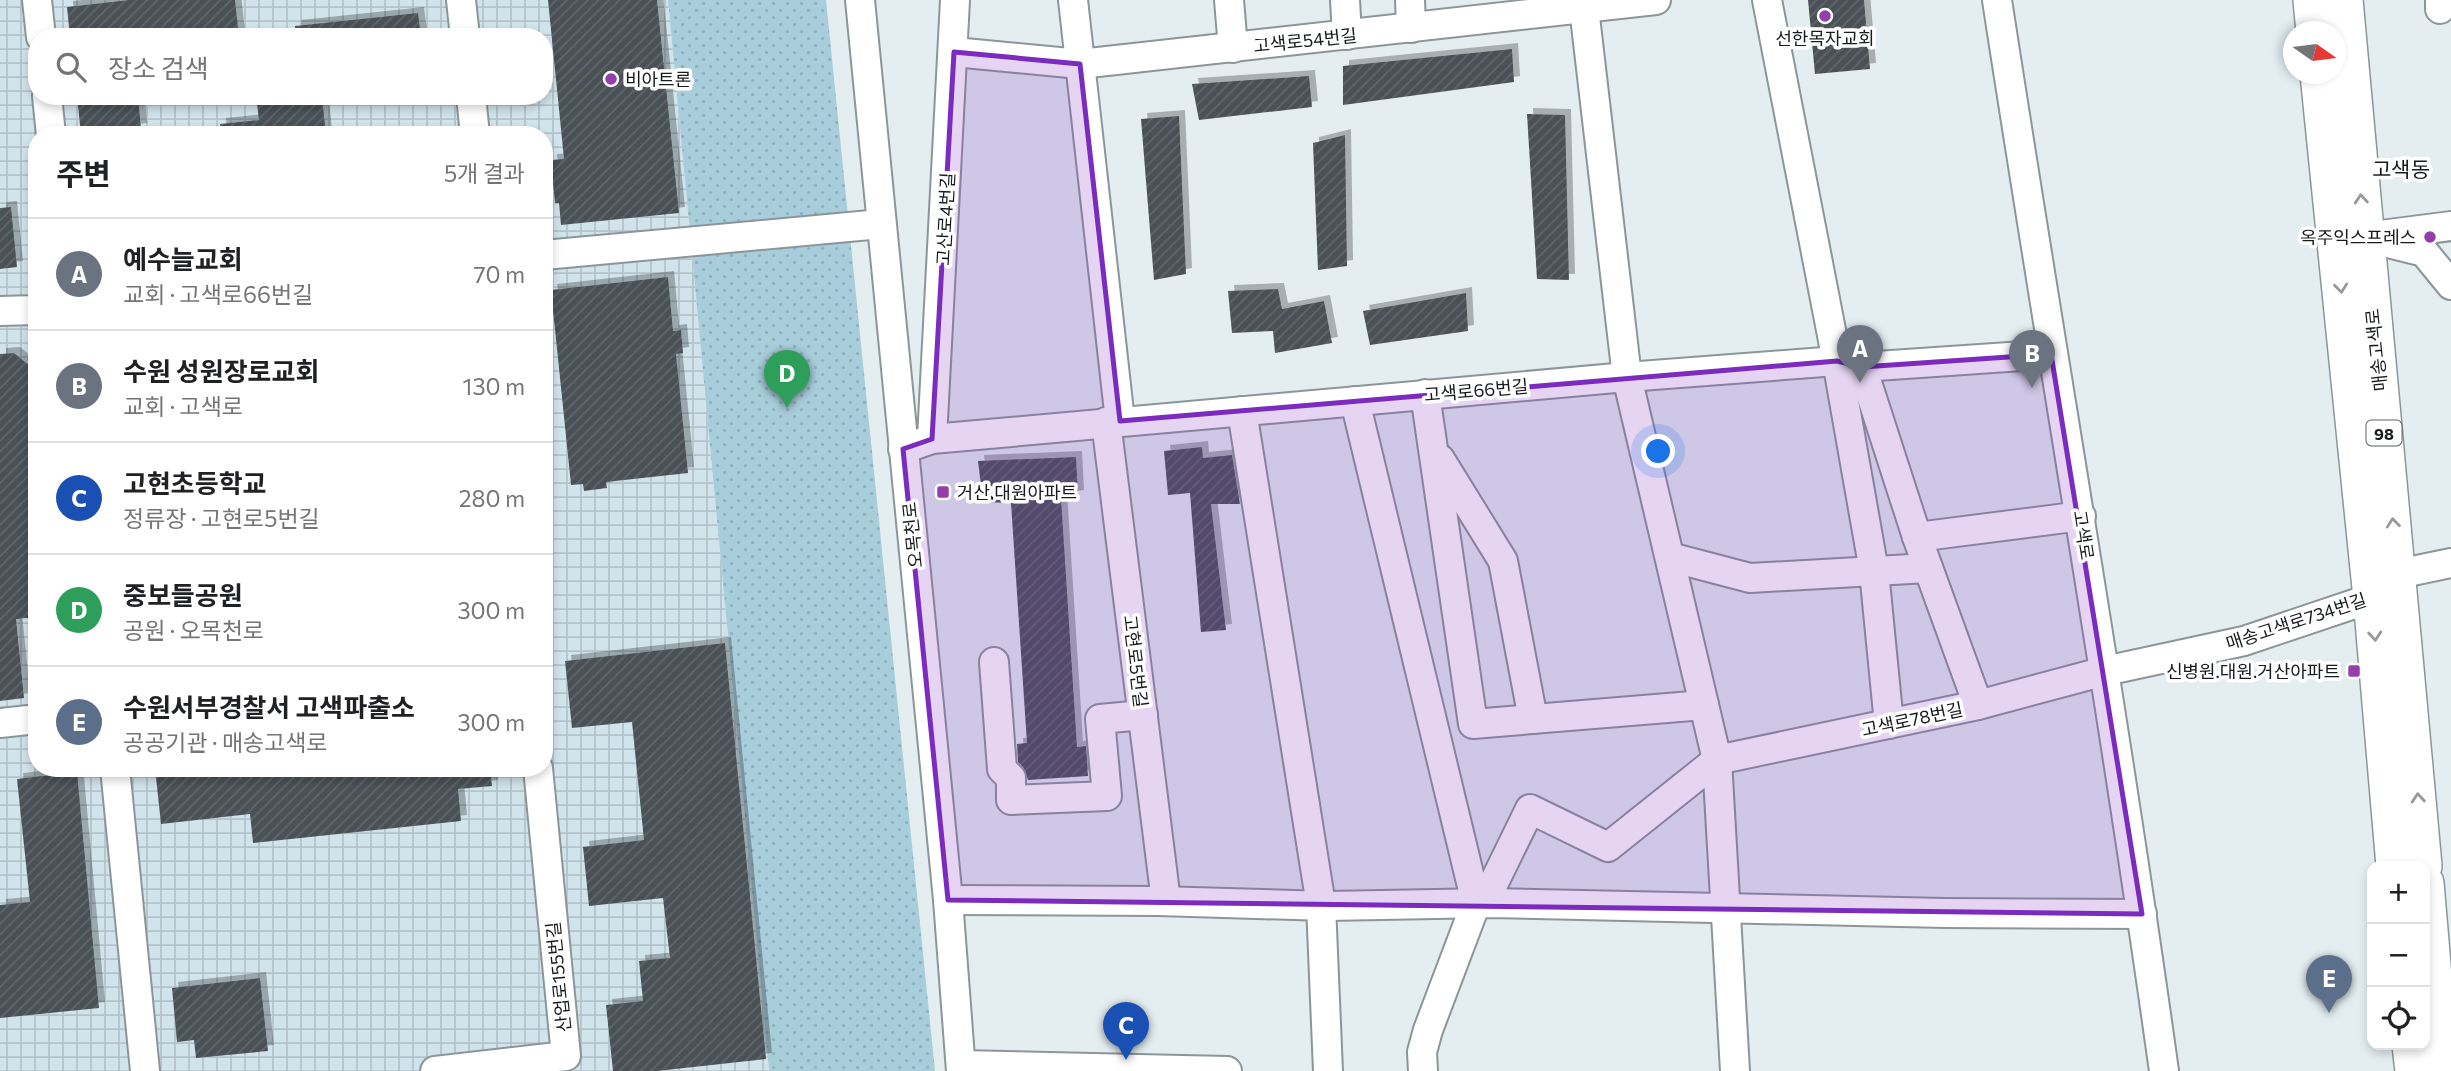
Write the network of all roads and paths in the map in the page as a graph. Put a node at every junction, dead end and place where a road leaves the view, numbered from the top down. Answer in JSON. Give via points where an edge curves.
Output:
{"nodes":[{"id":1,"x":37,"y":0,"type":"edge"},
{"id":2,"x":461,"y":0,"type":"edge"},
{"id":3,"x":860,"y":0,"type":"edge"},
{"id":4,"x":955,"y":0,"type":"edge"},
{"id":5,"x":1073,"y":0,"type":"edge"},
{"id":6,"x":1229,"y":0,"type":"edge"},
{"id":7,"x":1345,"y":0,"type":"edge"},
{"id":8,"x":1656,"y":0,"type":"edge"},
{"id":9,"x":1767,"y":0,"type":"edge"},
{"id":10,"x":1997,"y":0,"type":"edge"},
{"id":11,"x":2312,"y":0,"type":"edge"},
{"id":12,"x":2344,"y":0,"type":"edge"},
{"id":13,"x":1584,"y":8,"type":"junction"},
{"id":14,"x":1410,"y":14,"type":"edge"},
{"id":15,"x":2314,"y":21,"type":"edge"},
{"id":16,"x":40,"y":28,"type":"edge"},
{"id":17,"x":464,"y":28,"type":"edge"},
{"id":18,"x":1347,"y":35,"type":"junction"},
{"id":19,"x":1233,"y":48,"type":"junction"},
{"id":20,"x":954,"y":52,"type":"junction"},
{"id":21,"x":1080,"y":64,"type":"junction"},
{"id":22,"x":2320,"y":84,"type":"edge"},
{"id":23,"x":48,"y":105,"type":"edge"},
{"id":24,"x":472,"y":105,"type":"edge"},
{"id":25,"x":50,"y":126,"type":"edge"},
{"id":26,"x":474,"y":126,"type":"edge"},
{"id":27,"x":881,"y":224,"type":"junction"},
{"id":28,"x":2451,"y":226,"type":"edge"},
{"id":29,"x":2364,"y":237,"type":"junction"},
{"id":30,"x":553,"y":254,"type":"edge"},
{"id":31,"x":2451,"y":285,"type":"edge"},
{"id":32,"x":28,"y":310,"type":"edge"},
{"id":33,"x":0,"y":311,"type":"edge"},
{"id":34,"x":2051,"y":354,"type":"junction"},
{"id":35,"x":1850,"y":364,"type":"junction"},
{"id":36,"x":1627,"y":377,"type":"junction"},
{"id":37,"x":1425,"y":394,"type":"junction"},
{"id":38,"x":1355,"y":401,"type":"junction"},
{"id":39,"x":1242,"y":411,"type":"junction"},
{"id":40,"x":1113,"y":422,"type":"junction"},
{"id":41,"x":932,"y":439,"type":"junction"},
{"id":42,"x":1433,"y":447,"type":"junction"},
{"id":43,"x":903,"y":449,"type":"junction"},
{"id":44,"x":2081,"y":516,"type":"junction"},
{"id":45,"x":1917,"y":537,"type":"junction"},
{"id":46,"x":1670,"y":557,"type":"junction"},
{"id":47,"x":2451,"y":563,"type":"edge"},
{"id":48,"x":1928,"y":568,"type":"junction"},
{"id":49,"x":1874,"y":571,"type":"junction"},
{"id":50,"x":2385,"y":586,"type":"junction"},
{"id":51,"x":995,"y":662,"type":"dead end"},
{"id":52,"x":2105,"y":671,"type":"junction"},
{"id":53,"x":1704,"y":705,"type":"junction"},
{"id":54,"x":1978,"y":705,"type":"junction"},
{"id":55,"x":1143,"y":715,"type":"junction"},
{"id":56,"x":1533,"y":719,"type":"junction"},
{"id":57,"x":28,"y":720,"type":"edge"},
{"id":58,"x":0,"y":723,"type":"edge"},
{"id":59,"x":1889,"y":724,"type":"junction"},
{"id":60,"x":1717,"y":760,"type":"junction"},
{"id":61,"x":116,"y":777,"type":"edge"},
{"id":62,"x":539,"y":777,"type":"edge"},
{"id":63,"x":2396,"y":861,"type":"edge"},
{"id":64,"x":2422,"y":861,"type":"edge"},
{"id":65,"x":948,"y":900,"type":"junction"},
{"id":66,"x":1166,"y":901,"type":"junction"},
{"id":67,"x":1480,"y":903,"type":"junction"},
{"id":68,"x":1321,"y":905,"type":"junction"},
{"id":69,"x":1726,"y":908,"type":"junction"},
{"id":70,"x":2142,"y":914,"type":"junction"},
{"id":71,"x":2428,"y":924,"type":"edge"},
{"id":72,"x":2412,"y":1050,"type":"edge"},
{"id":73,"x":961,"y":1068,"type":"edge"},
{"id":74,"x":145,"y":1071,"type":"edge"},
{"id":75,"x":435,"y":1071,"type":"edge"},
{"id":76,"x":1227,"y":1071,"type":"edge"},
{"id":77,"x":1328,"y":1071,"type":"edge"},
{"id":78,"x":1423,"y":1071,"type":"edge"},
{"id":79,"x":1735,"y":1071,"type":"edge"},
{"id":80,"x":2164,"y":1071,"type":"edge"},
{"id":81,"x":2414,"y":1071,"type":"edge"},
{"id":82,"x":2441,"y":1071,"type":"edge"}],
"edges":[{"from":1,"to":16,"type":"street"},
{"from":2,"to":17,"type":"street"},
{"from":3,"to":27,"type":"street","name":"오목천로"},
{"from":4,"to":20,"type":"street","name":"고산로4번길"},
{"from":5,"to":21,"type":"street","name":"고현로5번길"},
{"from":6,"to":19,"type":"street"},
{"from":7,"to":18,"type":"street"},
{"from":8,"to":13,"type":"street","name":"고색로54번길"},
{"from":9,"to":35,"type":"street"},
{"from":10,"to":34,"type":"street","name":"고색로"},
{"from":11,"to":15,"type":"main road"},
{"from":29,"to":12,"type":"main road","name":"매송고색로","number":"98","one_way":true},
{"from":13,"to":14,"type":"street","name":"고색로54번길"},
{"from":13,"to":36,"type":"street"},
{"from":14,"to":18,"type":"street","name":"고색로54번길"},
{"from":18,"to":19,"type":"street","name":"고색로54번길"},
{"from":19,"to":21,"type":"street","name":"고색로54번길"},
{"from":20,"to":21,"type":"street","name":"고색로54번길"},
{"from":20,"to":41,"type":"street","name":"고산로4번길"},
{"from":21,"to":40,"type":"street","name":"고현로5번길"},
{"from":22,"to":50,"type":"main road","name":"매송고색로","one_way":true},
{"from":23,"to":25,"type":"street"},
{"from":24,"to":26,"type":"street"},
{"from":27,"to":30,"type":"street"},
{"from":27,"to":43,"type":"street","name":"오목천로"},
{"from":28,"to":29,"type":"street"},
{"from":29,"to":31,"type":"street","via":[[2424,252]]},
{"from":50,"to":29,"type":"main road","name":"매송고색로","number":"98","one_way":true},
{"from":32,"to":33,"type":"street"},
{"from":34,"to":35,"type":"street","name":"고색로66번길"},
{"from":34,"to":44,"type":"street","name":"고색로"},
{"from":35,"to":36,"type":"street","name":"고색로66번길"},
{"from":35,"to":45,"type":"street"},
{"from":35,"to":49,"type":"street"},
{"from":36,"to":37,"type":"street","name":"고색로66번길"},
{"from":36,"to":46,"type":"street"},
{"from":37,"to":38,"type":"street","name":"고색로66번길"},
{"from":37,"to":42,"type":"street"},
{"from":38,"to":39,"type":"street","name":"고색로66번길"},
{"from":38,"to":67,"type":"street"},
{"from":39,"to":40,"type":"street","name":"고색로66번길"},
{"from":39,"to":68,"type":"street"},
{"from":40,"to":41,"type":"street","name":"고색로66번길"},
{"from":40,"to":55,"type":"street","name":"고현로5번길"},
{"from":41,"to":43,"type":"street","name":"고색로66번길"},
{"from":42,"to":56,"type":"street","via":[[1503,561]]},
{"from":42,"to":56,"type":"street","via":[[1473,724]]},
{"from":43,"to":65,"type":"street","name":"오목천로"},
{"from":44,"to":45,"type":"street"},
{"from":44,"to":52,"type":"street","name":"고색로"},
{"from":45,"to":48,"type":"street"},
{"from":46,"to":49,"type":"street","via":[[1750,578]]},
{"from":46,"to":53,"type":"street"},
{"from":47,"to":50,"type":"street","name":"매송고색로734번길"},
{"from":48,"to":49,"type":"street"},
{"from":48,"to":54,"type":"street"},
{"from":49,"to":59,"type":"street"},
{"from":50,"to":52,"type":"street","name":"매송고색로734번길","via":[[2244,641]]},
{"from":50,"to":63,"type":"main road","name":"매송고색로","one_way":true},
{"from":64,"to":50,"type":"main road","name":"매송고색로","number":"98","one_way":true},
{"from":51,"to":55,"type":"street","via":[[1002,769],[1011,778],[1011,800],[1018,808],[1107,796],[1100,719]]},
{"from":52,"to":54,"type":"street","name":"고색로78번길"},
{"from":52,"to":70,"type":"street","name":"고색로"},
{"from":53,"to":56,"type":"street"},
{"from":53,"to":60,"type":"street"},
{"from":54,"to":59,"type":"street","name":"고색로78번길"},
{"from":55,"to":66,"type":"street","name":"고현로5번길"},
{"from":57,"to":58,"type":"street"},
{"from":59,"to":60,"type":"street","name":"고색로78번길"},
{"from":60,"to":67,"type":"street","via":[[1608,847],[1530,808]]},
{"from":60,"to":69,"type":"street"},
{"from":61,"to":74,"type":"street"},
{"from":62,"to":75,"type":"street","name":"산업로155번길","via":[[566,1056]]},
{"from":65,"to":66,"type":"street"},
{"from":65,"to":73,"type":"street","name":"오목천로"},
{"from":66,"to":68,"type":"street"},
{"from":67,"to":68,"type":"street"},
{"from":67,"to":69,"type":"street"},
{"from":67,"to":78,"type":"street","via":[[1428,1030]]},
{"from":68,"to":77,"type":"street"},
{"from":69,"to":70,"type":"street"},
{"from":69,"to":79,"type":"street"},
{"from":70,"to":80,"type":"street","name":"고색로"},
{"from":71,"to":82,"type":"main road"},
{"from":72,"to":81,"type":"main road"},
{"from":73,"to":76,"type":"street"}]}
